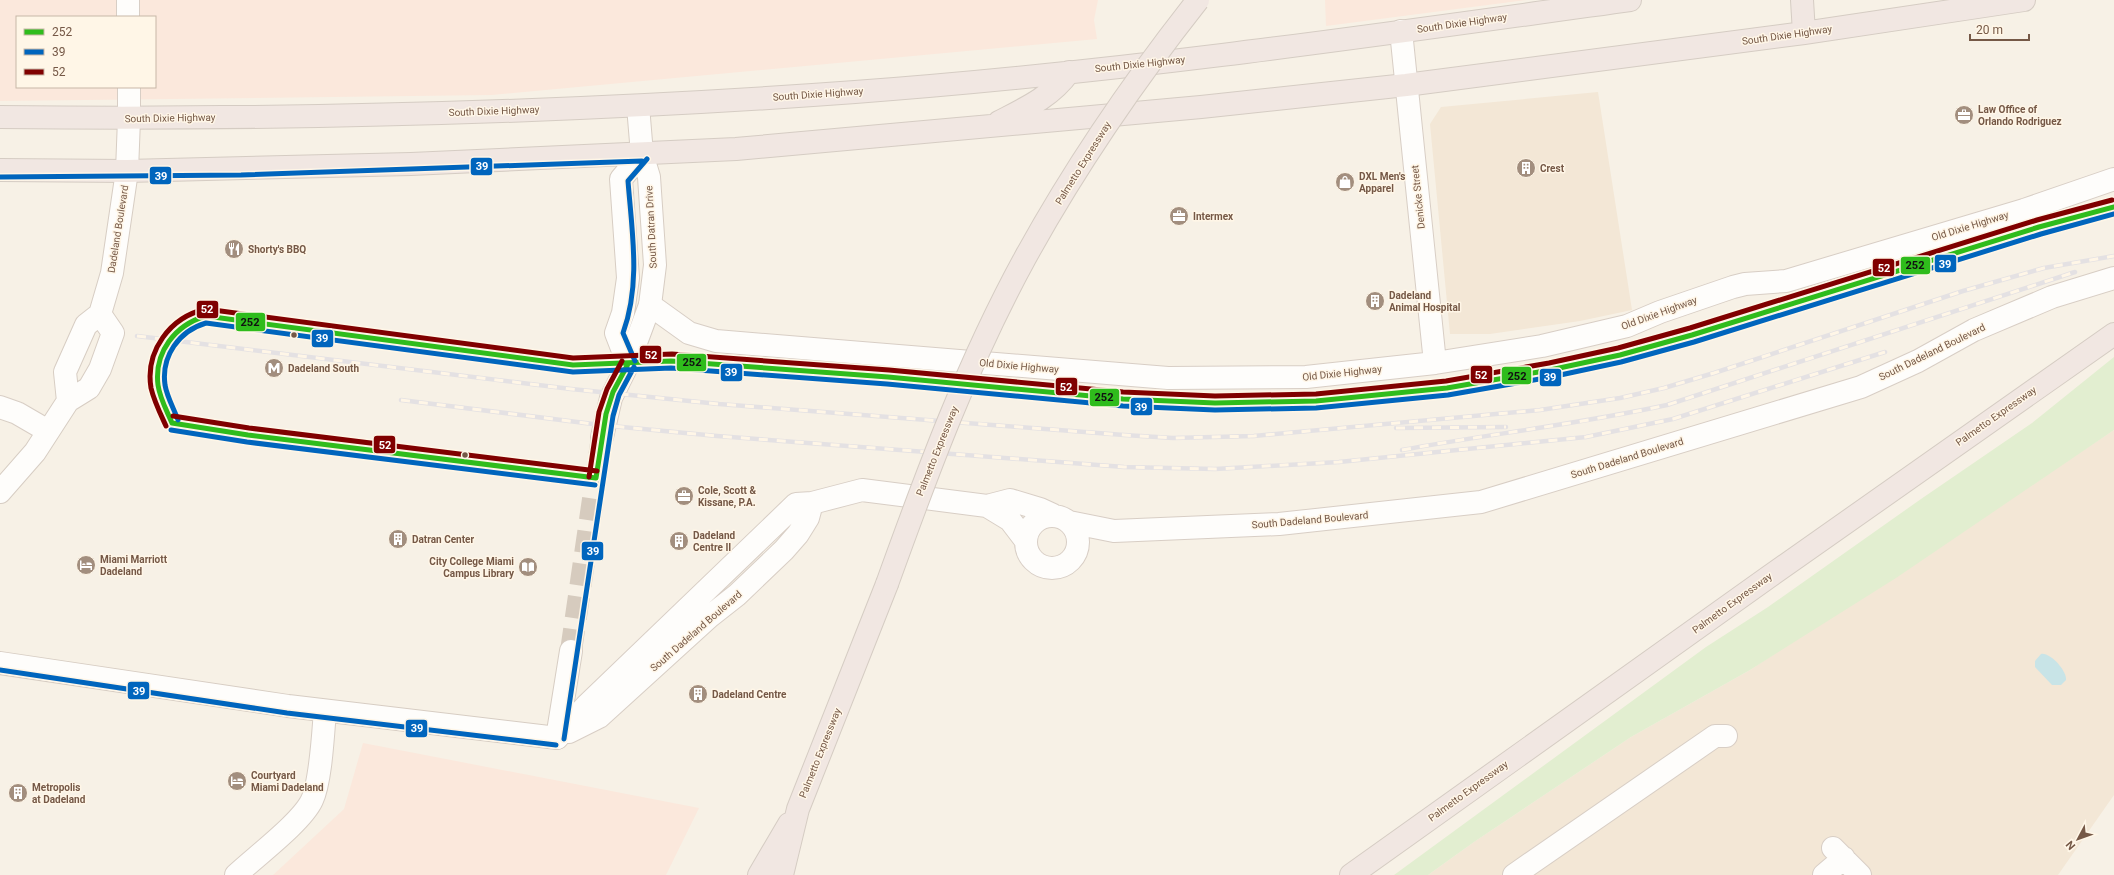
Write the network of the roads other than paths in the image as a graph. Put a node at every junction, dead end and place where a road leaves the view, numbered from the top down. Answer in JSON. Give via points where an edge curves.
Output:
{"nodes":[{"id":1,"x":128,"y":0,"type":"edge"},
{"id":2,"x":1198,"y":0,"type":"edge"},
{"id":3,"x":1630,"y":0,"type":"edge"},
{"id":4,"x":1802,"y":0,"type":"edge"},
{"id":5,"x":2024,"y":0,"type":"edge"},
{"id":6,"x":128,"y":16,"type":"edge"},
{"id":7,"x":1401,"y":31,"type":"junction"},
{"id":8,"x":1804,"y":33,"type":"junction"},
{"id":9,"x":1069,"y":72,"type":"junction"},
{"id":10,"x":1406,"y":85,"type":"junction"},
{"id":11,"x":129,"y":88,"type":"edge"},
{"id":12,"x":638,"y":106,"type":"junction"},
{"id":13,"x":0,"y":117,"type":"edge"},
{"id":14,"x":129,"y":119,"type":"junction"},
{"id":15,"x":989,"y":127,"type":"junction"},
{"id":16,"x":642,"y":154,"type":"junction"},
{"id":17,"x":0,"y":170,"type":"edge"},
{"id":18,"x":127,"y":171,"type":"junction"},
{"id":19,"x":2114,"y":179,"type":"edge"},
{"id":20,"x":2114,"y":278,"type":"edge"},
{"id":21,"x":650,"y":305,"type":"junction"},
{"id":22,"x":100,"y":314,"type":"junction"},
{"id":23,"x":2114,"y":334,"type":"edge"},
{"id":24,"x":1435,"y":363,"type":"junction"},
{"id":25,"x":628,"y":364,"type":"junction"},
{"id":26,"x":68,"y":401,"type":"junction"},
{"id":27,"x":0,"y":406,"type":"edge"},
{"id":28,"x":48,"y":431,"type":"junction"},
{"id":29,"x":602,"y":437,"type":"tunnel mouth"},
{"id":30,"x":0,"y":492,"type":"edge"},
{"id":31,"x":812,"y":503,"type":"junction"},
{"id":32,"x":987,"y":506,"type":"junction"},
{"id":33,"x":1061,"y":519,"type":"junction"},
{"id":34,"x":1114,"y":531,"type":"junction"},
{"id":35,"x":1026,"y":541,"type":"junction"},
{"id":36,"x":1075,"y":555,"type":"junction"},
{"id":37,"x":720,"y":578,"type":"junction"},
{"id":38,"x":737,"y":595,"type":"junction"},
{"id":39,"x":571,"y":651,"type":"tunnel mouth"},
{"id":40,"x":0,"y":664,"type":"edge"},
{"id":41,"x":325,"y":711,"type":"junction"},
{"id":42,"x":1726,"y":736,"type":"dead end"},
{"id":43,"x":557,"y":738,"type":"junction"},
{"id":44,"x":798,"y":809,"type":"junction"},
{"id":45,"x":236,"y":875,"type":"edge"},
{"id":46,"x":759,"y":875,"type":"edge"},
{"id":47,"x":782,"y":875,"type":"edge"},
{"id":48,"x":1351,"y":875,"type":"edge"},
{"id":49,"x":1514,"y":875,"type":"edge"},
{"id":50,"x":1824,"y":875,"type":"edge"},
{"id":51,"x":1860,"y":875,"type":"edge"}],
"edges":[{"from":1,"to":6,"type":"street"},
{"from":2,"to":44,"type":"highway","name":"Palmetto Expressway","bridge":true,"via":[[1144,70],[1099,136],[1025,258],[991,327],[936,452],[888,584]]},
{"from":3,"to":7,"type":"highway","name":"South Dixie Highway"},
{"from":4,"to":8,"type":"highway"},
{"from":5,"to":8,"type":"highway","name":"South Dixie Highway"},
{"from":7,"to":9,"type":"highway","name":"South Dixie Highway"},
{"from":7,"to":10,"type":"street","name":"Denicke Street"},
{"from":8,"to":10,"type":"highway","name":"South Dixie Highway"},
{"from":9,"to":12,"type":"highway","name":"South Dixie Highway","via":[[856,92]]},
{"from":9,"to":15,"type":"highway","via":[[1042,100]]},
{"from":10,"to":15,"type":"highway","name":"South Dixie Highway"},
{"from":10,"to":24,"type":"street","name":"Denicke Street"},
{"from":11,"to":14,"type":"street","name":"Dadeland Boulevard"},
{"from":12,"to":14,"type":"highway","name":"South Dixie Highway","via":[[383,115]]},
{"from":12,"to":16,"type":"street","name":"South Datran Drive"},
{"from":13,"to":14,"type":"highway","name":"South Dixie Highway"},
{"from":14,"to":18,"type":"street","name":"Dadeland Boulevard"},
{"from":15,"to":16,"type":"highway","name":"South Dixie Highway","via":[[736,149]]},
{"from":16,"to":18,"type":"highway","name":"South Dixie Highway","via":[[411,164]]},
{"from":16,"to":21,"type":"street","name":"South Datran Drive","via":[[649,177],[655,265]]},
{"from":16,"to":25,"type":"street","via":[[621,179],[628,278],[624,313],[616,333]]},
{"from":17,"to":18,"type":"highway"},
{"from":18,"to":22,"type":"street","name":"Dadeland Boulevard","via":[[115,259]]},
{"from":19,"to":24,"type":"street","name":"Old Dixie Highway","via":[[2024,210],[1786,281],[1745,284],[1660,312],[1627,326],[1542,346]]},
{"from":20,"to":34,"type":"street","name":"South Dadeland Boulevard","via":[[2052,297],[1974,330],[1918,361],[1861,387],[1481,502],[1279,524]]},
{"from":21,"to":24,"type":"street","name":"Old Dixie Highway","via":[[690,333],[716,341],[1168,378],[1306,377]]},
{"from":21,"to":25,"type":"street","name":"South Datran Drive"},
{"from":22,"to":26,"type":"street","via":[[86,325],[65,372]]},
{"from":22,"to":26,"type":"street","via":[[113,333],[109,347],[89,388]]},
{"from":23,"to":48,"type":"highway","name":"Palmetto Expressway"},
{"from":25,"to":29,"type":"street","name":"South Datran Drive","via":[[611,398]]},
{"from":26,"to":28,"type":"street"},
{"from":27,"to":28,"type":"street"},
{"from":28,"to":30,"type":"street","via":[[35,452]]},
{"from":31,"to":32,"type":"street","name":"South Dadeland Boulevard","via":[[862,490]]},
{"from":31,"to":37,"type":"street","name":"South Dadeland Boulevard","via":[[796,504]]},
{"from":31,"to":38,"type":"street","name":"South Dadeland Boulevard","via":[[808,518],[798,534]]},
{"from":32,"to":33,"type":"street","name":"South Dadeland Boulevard","via":[[1010,500],[1040,508]]},
{"from":32,"to":35,"type":"street","name":"South Dadeland Boulevard","via":[[1010,520]]},
{"from":33,"to":34,"type":"street","name":"South Dadeland Boulevard"},
{"from":33,"to":35,"type":"street","via":[[1044,516],[1031,526]]},
{"from":33,"to":36,"type":"street","via":[[1075,529],[1078,547]]},
{"from":34,"to":36,"type":"street","name":"South Dadeland Boulevard","via":[[1090,543]]},
{"from":35,"to":36,"type":"street","name":"South Dadeland Boulevard","via":[[1030,557],[1044,567],[1062,567]]},
{"from":37,"to":38,"type":"street"},
{"from":37,"to":43,"type":"street","name":"South Dadeland Boulevard","via":[[586,706]]},
{"from":38,"to":43,"type":"street","name":"South Dadeland Boulevard","via":[[709,617],[599,717]]},
{"from":39,"to":43,"type":"street"},
{"from":40,"to":41,"type":"street"},
{"from":41,"to":43,"type":"street"},
{"from":41,"to":45,"type":"street","via":[[316,791],[309,805]]},
{"from":42,"to":49,"type":"street","via":[[1716,736]]},
{"from":44,"to":46,"type":"highway"},
{"from":44,"to":47,"type":"highway","name":"Palmetto Expressway"},
{"from":50,"to":51,"type":"street","via":[[1838,853]]}]}
